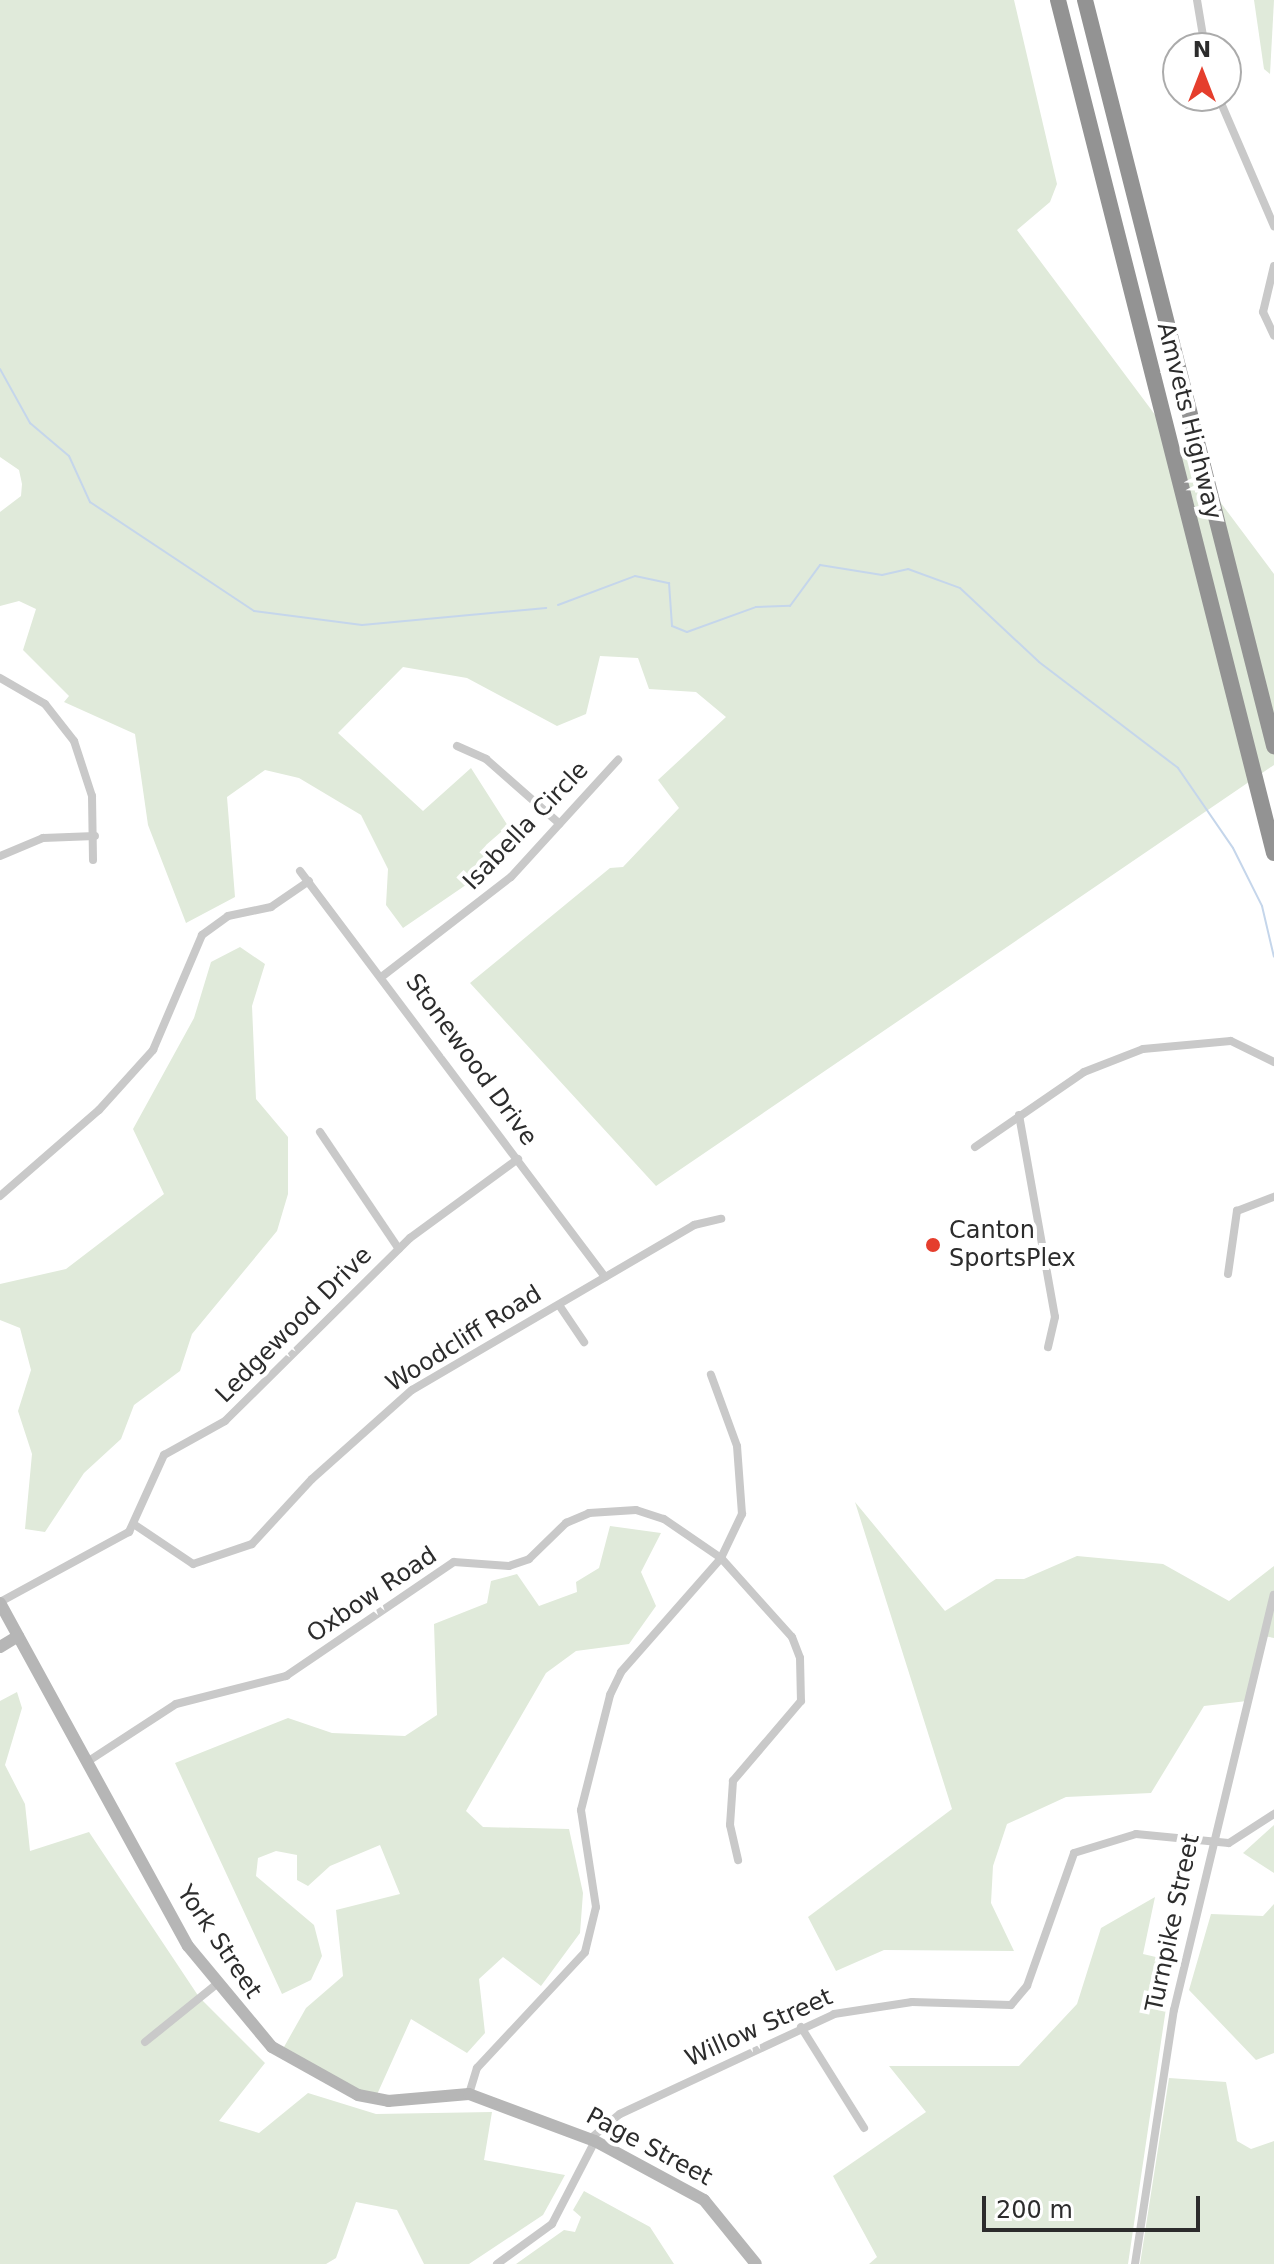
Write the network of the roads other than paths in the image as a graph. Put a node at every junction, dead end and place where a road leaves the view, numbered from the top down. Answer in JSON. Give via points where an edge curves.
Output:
{"nodes":[{"id":1,"x":1058,"y":0,"type":"edge"},
{"id":2,"x":1085,"y":0,"type":"edge"},
{"id":3,"x":1197,"y":0,"type":"edge"},
{"id":4,"x":1202,"y":32,"type":"edge"},
{"id":5,"x":1225,"y":112,"type":"edge"},
{"id":6,"x":1274,"y":226,"type":"edge"},
{"id":7,"x":1274,"y":266,"type":"edge"},
{"id":8,"x":1274,"y":336,"type":"edge"},
{"id":9,"x":0,"y":678,"type":"edge"},
{"id":10,"x":457,"y":746,"type":"dead end"},
{"id":11,"x":1274,"y":746,"type":"edge"},
{"id":12,"x":618,"y":760,"type":"dead end"},
{"id":13,"x":560,"y":824,"type":"junction"},
{"id":14,"x":95,"y":836,"type":"junction"},
{"id":15,"x":1274,"y":853,"type":"edge"},
{"id":16,"x":0,"y":856,"type":"edge"},
{"id":17,"x":93,"y":860,"type":"dead end"},
{"id":18,"x":300,"y":871,"type":"dead end"},
{"id":19,"x":309,"y":881,"type":"junction"},
{"id":20,"x":384,"y":975,"type":"junction"},
{"id":21,"x":1274,"y":1062,"type":"edge"},
{"id":22,"x":1019,"y":1115,"type":"junction"},
{"id":23,"x":320,"y":1132,"type":"dead end"},
{"id":24,"x":975,"y":1147,"type":"dead end"},
{"id":25,"x":518,"y":1159,"type":"junction"},
{"id":26,"x":0,"y":1196,"type":"edge"},
{"id":27,"x":1274,"y":1197,"type":"edge"},
{"id":28,"x":721,"y":1219,"type":"dead end"},
{"id":29,"x":399,"y":1249,"type":"junction"},
{"id":30,"x":1228,"y":1274,"type":"dead end"},
{"id":31,"x":605,"y":1277,"type":"junction"},
{"id":32,"x":559,"y":1305,"type":"junction"},
{"id":33,"x":584,"y":1342,"type":"dead end"},
{"id":34,"x":1048,"y":1347,"type":"dead end"},
{"id":35,"x":711,"y":1375,"type":"dead end"},
{"id":36,"x":135,"y":1525,"type":"junction"},
{"id":37,"x":721,"y":1558,"type":"junction"},
{"id":38,"x":1274,"y":1595,"type":"edge"},
{"id":39,"x":0,"y":1603,"type":"edge"},
{"id":40,"x":18,"y":1636,"type":"junction"},
{"id":41,"x":0,"y":1647,"type":"edge"},
{"id":42,"x":87,"y":1762,"type":"junction"},
{"id":43,"x":1274,"y":1814,"type":"edge"},
{"id":44,"x":1211,"y":1843,"type":"junction"},
{"id":45,"x":738,"y":1860,"type":"dead end"},
{"id":46,"x":217,"y":1984,"type":"junction"},
{"id":47,"x":801,"y":2027,"type":"junction"},
{"id":48,"x":145,"y":2042,"type":"dead end"},
{"id":49,"x":469,"y":2094,"type":"junction"},
{"id":50,"x":541,"y":2118,"type":"joint"},
{"id":51,"x":864,"y":2128,"type":"dead end"},
{"id":52,"x":593,"y":2140,"type":"junction"},
{"id":53,"x":497,"y":2264,"type":"edge"},
{"id":54,"x":756,"y":2264,"type":"edge"},
{"id":55,"x":1135,"y":2264,"type":"edge"}],
"edges":[{"from":1,"to":15,"type":"highway","name":"Amvets Highway"},
{"from":2,"to":11,"type":"highway","name":"Amvets Highway"},
{"from":3,"to":4,"type":"street"},
{"from":5,"to":6,"type":"street"},
{"from":7,"to":8,"type":"street","via":[[1263,312]]},
{"from":9,"to":14,"type":"street","via":[[45,704],[74,741],[86,768]]},
{"from":10,"to":13,"type":"street","via":[[486,759]]},
{"from":12,"to":13,"type":"street","name":"Isabella Circle"},
{"from":13,"to":20,"type":"street","name":"Isabella Circle","via":[[499,888]]},
{"from":14,"to":16,"type":"street","via":[[43,838]]},
{"from":14,"to":17,"type":"street"},
{"from":18,"to":19,"type":"street","name":"Stonewood Drive"},
{"from":19,"to":20,"type":"street","name":"Stonewood Drive"},
{"from":19,"to":26,"type":"street","via":[[251,912],[228,916],[196,943],[153,1050],[99,1110]]},
{"from":20,"to":25,"type":"street","name":"Stonewood Drive"},
{"from":21,"to":22,"type":"street","via":[[1236,1042],[1159,1045],[1098,1065]]},
{"from":22,"to":24,"type":"street"},
{"from":22,"to":34,"type":"street","via":[[1055,1317]]},
{"from":23,"to":29,"type":"street"},
{"from":25,"to":29,"type":"street","name":"Ledgewood Drive"},
{"from":25,"to":31,"type":"street","name":"Stonewood Drive"},
{"from":27,"to":30,"type":"street","via":[[1237,1211]]},
{"from":28,"to":31,"type":"street","name":"Woodcliff Road","via":[[694,1225]]},
{"from":29,"to":36,"type":"street","name":"Ledgewood Drive","via":[[225,1421],[164,1455],[152,1468]]},
{"from":31,"to":32,"type":"street","name":"Woodcliff Road"},
{"from":32,"to":33,"type":"street"},
{"from":32,"to":36,"type":"street","name":"Woodcliff Road","via":[[398,1401],[252,1544],[193,1564]]},
{"from":35,"to":37,"type":"street","via":[[743,1484],[742,1514]]},
{"from":36,"to":39,"type":"street"},
{"from":37,"to":42,"type":"street","name":"Oxbow Road","via":[[664,1519],[636,1510],[589,1513],[566,1523],[529,1559],[509,1566],[454,1562],[286,1676],[176,1704]]},
{"from":37,"to":45,"type":"street","name":"Oxbow Road","via":[[792,1637],[803,1680],[801,1701],[733,1781],[730,1825]]},
{"from":37,"to":49,"type":"street","via":[[621,1672],[610,1695],[581,1810],[596,1907],[585,1952],[477,2068]]},
{"from":38,"to":44,"type":"street","name":"Turnpike Street"},
{"from":39,"to":40,"type":"street","name":"York Street"},
{"from":40,"to":41,"type":"street"},
{"from":40,"to":42,"type":"street","name":"York Street"},
{"from":42,"to":46,"type":"street","name":"York Street","via":[[128,1825],[169,1914]]},
{"from":43,"to":44,"type":"street","name":"Willow Street","via":[[1237,1839]]},
{"from":44,"to":47,"type":"street","name":"Willow Street","via":[[1136,1834],[1071,1855],[1025,1990],[1011,2005],[888,2004]]},
{"from":44,"to":55,"type":"street","name":"Turnpike Street","via":[[1168,2040]]},
{"from":46,"to":48,"type":"street"},
{"from":46,"to":49,"type":"street","name":"York Street","via":[[274,2049],[341,2088],[388,2101]]},
{"from":47,"to":51,"type":"street"},
{"from":47,"to":52,"type":"street","name":"Willow Street","via":[[607,2121]]},
{"from":49,"to":50,"type":"street","name":"York Street"},
{"from":50,"to":52,"type":"street","name":"Page Street"},
{"from":52,"to":53,"type":"street","via":[[552,2224]]},
{"from":52,"to":54,"type":"street","name":"Page Street","via":[[704,2200]]}]}
